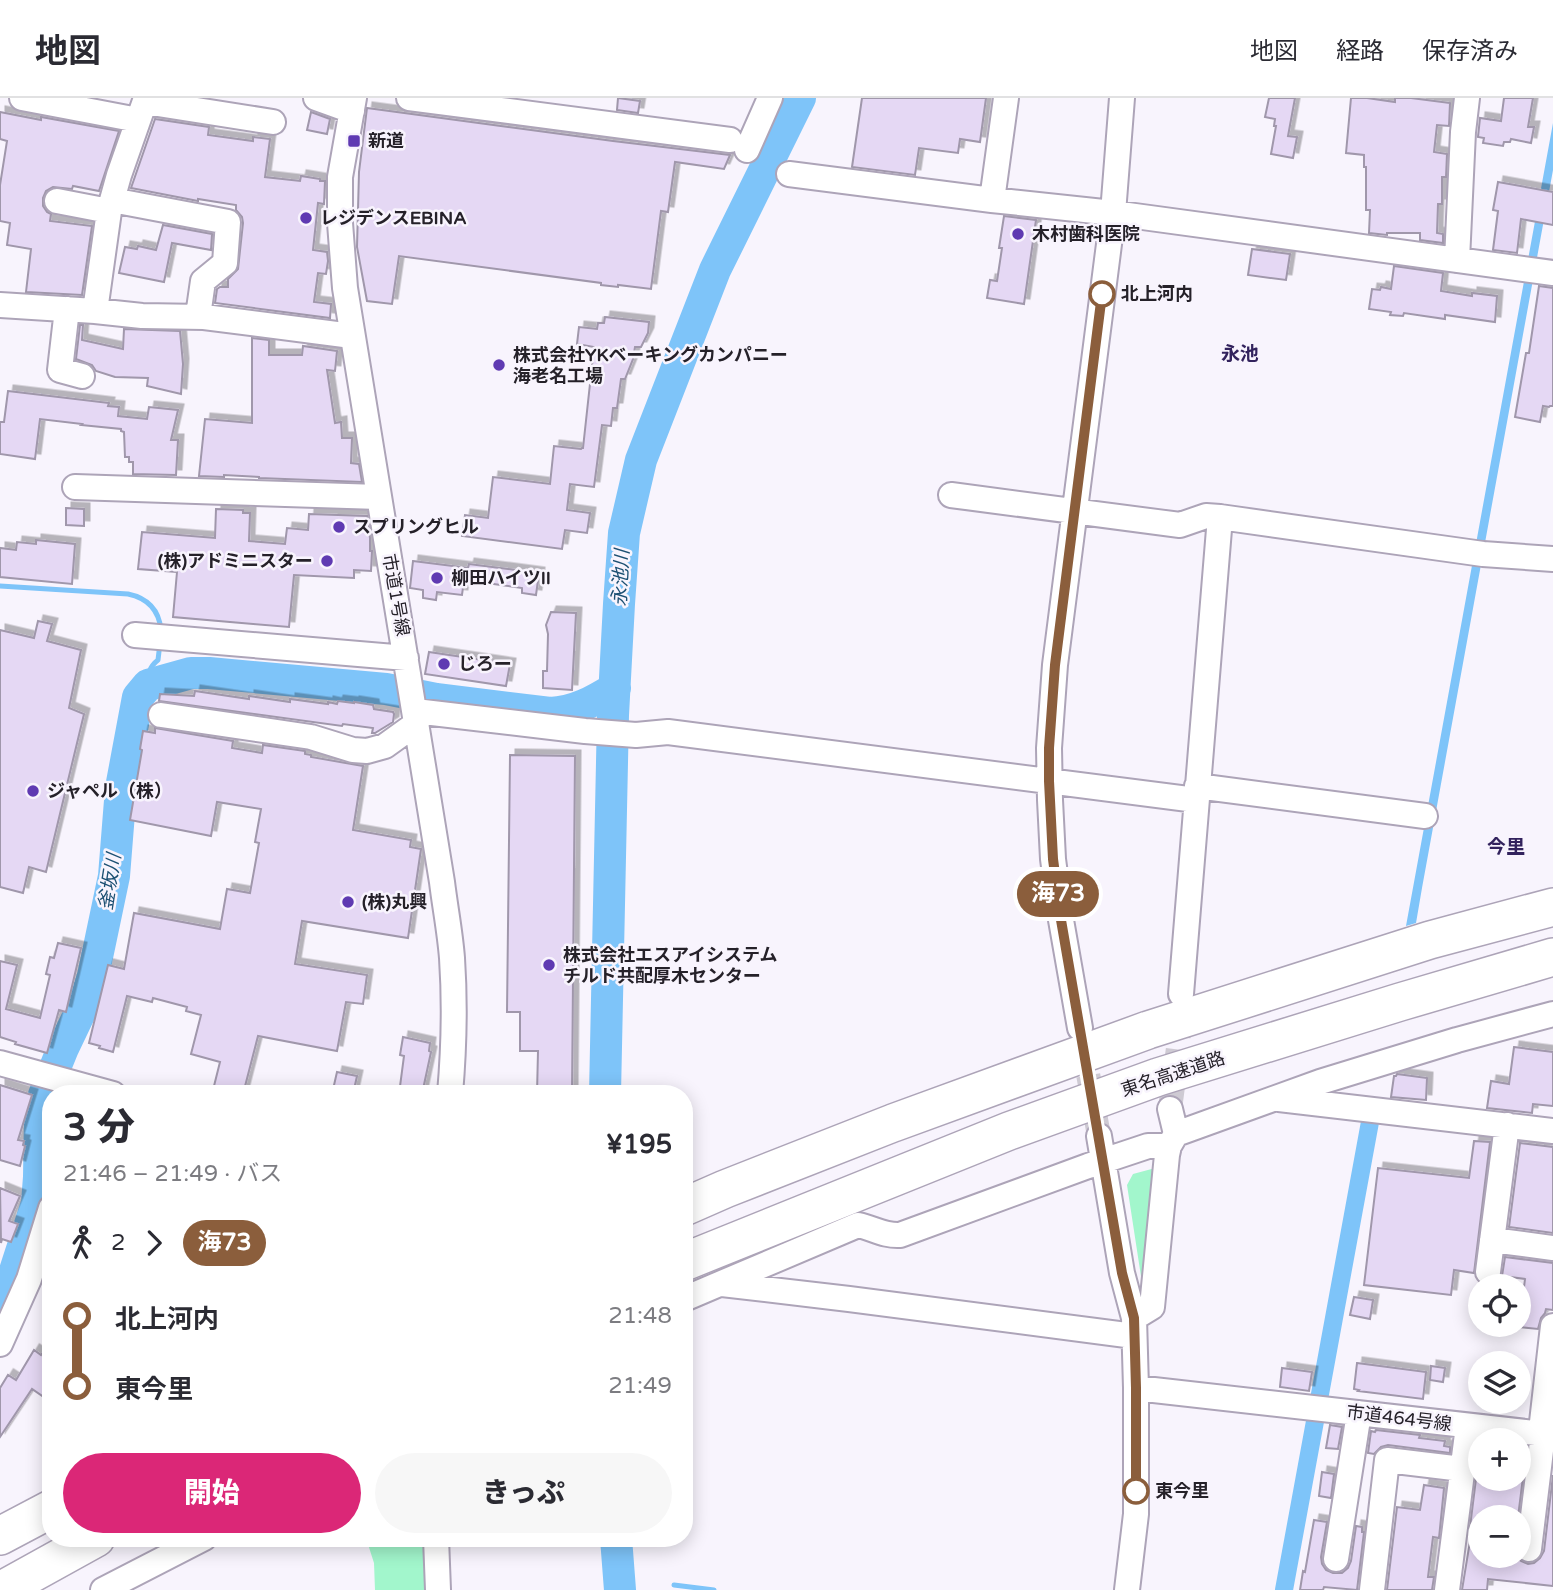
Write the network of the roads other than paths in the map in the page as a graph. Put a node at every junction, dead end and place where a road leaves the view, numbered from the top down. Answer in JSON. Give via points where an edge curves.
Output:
{"nodes":[{"id":1,"x":22,"y":98,"type":"edge"},
{"id":2,"x":316,"y":98,"type":"edge"},
{"id":3,"x":409,"y":98,"type":"edge"},
{"id":4,"x":771,"y":98,"type":"edge"},
{"id":5,"x":1006,"y":98,"type":"edge"},
{"id":6,"x":1122,"y":98,"type":"edge"},
{"id":7,"x":1467,"y":98,"type":"edge"},
{"id":8,"x":353,"y":104,"type":"edge"},
{"id":9,"x":143,"y":107,"type":"edge"},
{"id":10,"x":273,"y":122,"type":"dead end"},
{"id":11,"x":789,"y":174,"type":"dead end"},
{"id":12,"x":992,"y":200,"type":"junction"},
{"id":13,"x":57,"y":201,"type":"dead end"},
{"id":14,"x":111,"y":206,"type":"junction"},
{"id":15,"x":1113,"y":213,"type":"junction"},
{"id":16,"x":1457,"y":260,"type":"junction"},
{"id":17,"x":1538,"y":271,"type":"edge"},
{"id":18,"x":0,"y":305,"type":"edge"},
{"id":19,"x":67,"y":309,"type":"junction"},
{"id":20,"x":95,"y":311,"type":"junction"},
{"id":21,"x":198,"y":316,"type":"junction"},
{"id":22,"x":352,"y":336,"type":"junction"},
{"id":23,"x":71,"y":371,"type":"dead end"},
{"id":24,"x":75,"y":487,"type":"dead end"},
{"id":25,"x":951,"y":495,"type":"dead end"},
{"id":26,"x":379,"y":497,"type":"junction"},
{"id":27,"x":1074,"y":510,"type":"junction"},
{"id":28,"x":1220,"y":517,"type":"junction"},
{"id":29,"x":1553,"y":559,"type":"edge"},
{"id":30,"x":152,"y":637,"type":"dead end"},
{"id":31,"x":412,"y":695,"type":"junction"},
{"id":32,"x":161,"y":715,"type":"dead end"},
{"id":33,"x":1049,"y":781,"type":"junction"},
{"id":34,"x":1197,"y":793,"type":"junction"},
{"id":35,"x":1425,"y":816,"type":"dead end"},
{"id":36,"x":1553,"y":907,"type":"edge"},
{"id":37,"x":1553,"y":957,"type":"edge"},
{"id":38,"x":1181,"y":994,"type":"tunnel mouth"},
{"id":39,"x":1553,"y":1014,"type":"edge"},
{"id":40,"x":1080,"y":1028,"type":"tunnel mouth"},
{"id":41,"x":0,"y":1063,"type":"edge"},
{"id":42,"x":56,"y":1082,"type":"edge"},
{"id":43,"x":451,"y":1085,"type":"edge"},
{"id":44,"x":1274,"y":1099,"type":"junction"},
{"id":45,"x":1170,"y":1109,"type":"tunnel mouth"},
{"id":46,"x":1507,"y":1125,"type":"junction"},
{"id":47,"x":1553,"y":1130,"type":"edge"},
{"id":48,"x":1099,"y":1136,"type":"tunnel mouth"},
{"id":49,"x":1172,"y":1140,"type":"junction"},
{"id":50,"x":1103,"y":1161,"type":"junction"},
{"id":51,"x":693,"y":1203,"type":"edge"},
{"id":52,"x":42,"y":1237,"type":"edge"},
{"id":53,"x":1492,"y":1240,"type":"junction"},
{"id":54,"x":1553,"y":1248,"type":"edge"},
{"id":55,"x":693,"y":1258,"type":"edge"},
{"id":56,"x":1488,"y":1272,"type":"dead end"},
{"id":57,"x":719,"y":1284,"type":"junction"},
{"id":58,"x":693,"y":1294,"type":"edge"},
{"id":59,"x":1553,"y":1326,"type":"edge"},
{"id":60,"x":1134,"y":1327,"type":"junction"},
{"id":61,"x":0,"y":1343,"type":"edge"},
{"id":62,"x":1136,"y":1388,"type":"junction"},
{"id":63,"x":1359,"y":1413,"type":"junction"},
{"id":64,"x":1468,"y":1426,"type":"junction"},
{"id":65,"x":1548,"y":1435,"type":"edge"},
{"id":66,"x":1462,"y":1469,"type":"junction"},
{"id":67,"x":1344,"y":1507,"type":"junction"},
{"id":68,"x":1381,"y":1513,"type":"junction"},
{"id":69,"x":42,"y":1514,"type":"edge"},
{"id":70,"x":0,"y":1536,"type":"edge"},
{"id":71,"x":1531,"y":1537,"type":"edge"},
{"id":72,"x":80,"y":1547,"type":"edge"},
{"id":73,"x":187,"y":1547,"type":"edge"},
{"id":74,"x":436,"y":1547,"type":"edge"},
{"id":75,"x":1336,"y":1559,"type":"dead end"},
{"id":76,"x":2,"y":1590,"type":"edge"},
{"id":77,"x":103,"y":1590,"type":"edge"},
{"id":78,"x":438,"y":1590,"type":"edge"},
{"id":79,"x":1127,"y":1590,"type":"edge"},
{"id":80,"x":1372,"y":1590,"type":"edge"},
{"id":81,"x":1447,"y":1590,"type":"edge"}],
"edges":[{"from":1,"to":9,"type":"street"},
{"from":2,"to":8,"type":"street"},
{"from":3,"to":4,"type":"street","via":[[738,145]]},
{"from":5,"to":12,"type":"street"},
{"from":6,"to":15,"type":"street"},
{"from":7,"to":16,"type":"street"},
{"from":8,"to":22,"type":"street","name":"市道1号線","via":[[340,177],[341,254]]},
{"from":9,"to":10,"type":"street"},
{"from":9,"to":14,"type":"street"},
{"from":11,"to":12,"type":"street"},
{"from":12,"to":15,"type":"street"},
{"from":13,"to":14,"type":"street"},
{"from":14,"to":20,"type":"street"},
{"from":14,"to":21,"type":"street","via":[[228,222],[225,263],[203,281]]},
{"from":15,"to":16,"type":"street"},
{"from":15,"to":27,"type":"street"},
{"from":16,"to":17,"type":"street"},
{"from":18,"to":19,"type":"street"},
{"from":19,"to":20,"type":"street"},
{"from":19,"to":23,"type":"street"},
{"from":20,"to":21,"type":"street"},
{"from":21,"to":22,"type":"street"},
{"from":22,"to":26,"type":"street","name":"市道1号線"},
{"from":24,"to":26,"type":"street"},
{"from":25,"to":27,"type":"street"},
{"from":26,"to":31,"type":"street","name":"市道1号線"},
{"from":27,"to":28,"type":"street","via":[[1180,525],[1206,516]]},
{"from":27,"to":33,"type":"street","via":[[1052,696]]},
{"from":28,"to":29,"type":"street","via":[[1479,554]]},
{"from":28,"to":34,"type":"street"},
{"from":30,"to":31,"type":"street"},
{"from":31,"to":32,"type":"street","via":[[385,746],[368,751],[311,737]]},
{"from":31,"to":33,"type":"street","via":[[590,731],[667,732]]},
{"from":31,"to":43,"type":"street","name":"市道1号線","via":[[452,956]]},
{"from":33,"to":34,"type":"street"},
{"from":33,"to":40,"type":"street","via":[[1053,859]]},
{"from":34,"to":35,"type":"street"},
{"from":34,"to":38,"type":"street"},
{"from":36,"to":51,"type":"highway","via":[[1430,940],[1148,1030],[892,1123]]},
{"from":37,"to":55,"type":"highway","name":"東名高速道路","via":[[1158,1077],[1009,1131]]},
{"from":39,"to":44,"type":"street"},
{"from":41,"to":42,"type":"street"},
{"from":44,"to":46,"type":"street"},
{"from":44,"to":49,"type":"street"},
{"from":45,"to":49,"type":"street"},
{"from":46,"to":47,"type":"street"},
{"from":46,"to":53,"type":"street"},
{"from":48,"to":50,"type":"street"},
{"from":49,"to":50,"type":"street"},
{"from":49,"to":60,"type":"street","via":[[1152,1307]]},
{"from":50,"to":57,"type":"street","via":[[900,1235],[858,1225]]},
{"from":50,"to":60,"type":"street"},
{"from":52,"to":61,"type":"street"},
{"from":53,"to":54,"type":"street"},
{"from":53,"to":56,"type":"street"},
{"from":57,"to":58,"type":"street"},
{"from":57,"to":60,"type":"street"},
{"from":59,"to":65,"type":"street","via":[[1542,1422]]},
{"from":60,"to":62,"type":"street"},
{"from":62,"to":63,"type":"street","name":"市道464号線"},
{"from":62,"to":79,"type":"street","via":[[1136,1514]]},
{"from":63,"to":64,"type":"street","name":"市道464号線"},
{"from":63,"to":67,"type":"street"},
{"from":64,"to":65,"type":"street","name":"市道464号線"},
{"from":64,"to":66,"type":"street"},
{"from":65,"to":71,"type":"street"},
{"from":66,"to":68,"type":"street","via":[[1387,1460]]},
{"from":66,"to":81,"type":"street"},
{"from":67,"to":68,"type":"street"},
{"from":67,"to":75,"type":"street"},
{"from":68,"to":80,"type":"street"},
{"from":69,"to":70,"type":"highway"},
{"from":72,"to":76,"type":"highway"},
{"from":73,"to":77,"type":"street"},
{"from":74,"to":78,"type":"street"}]}
